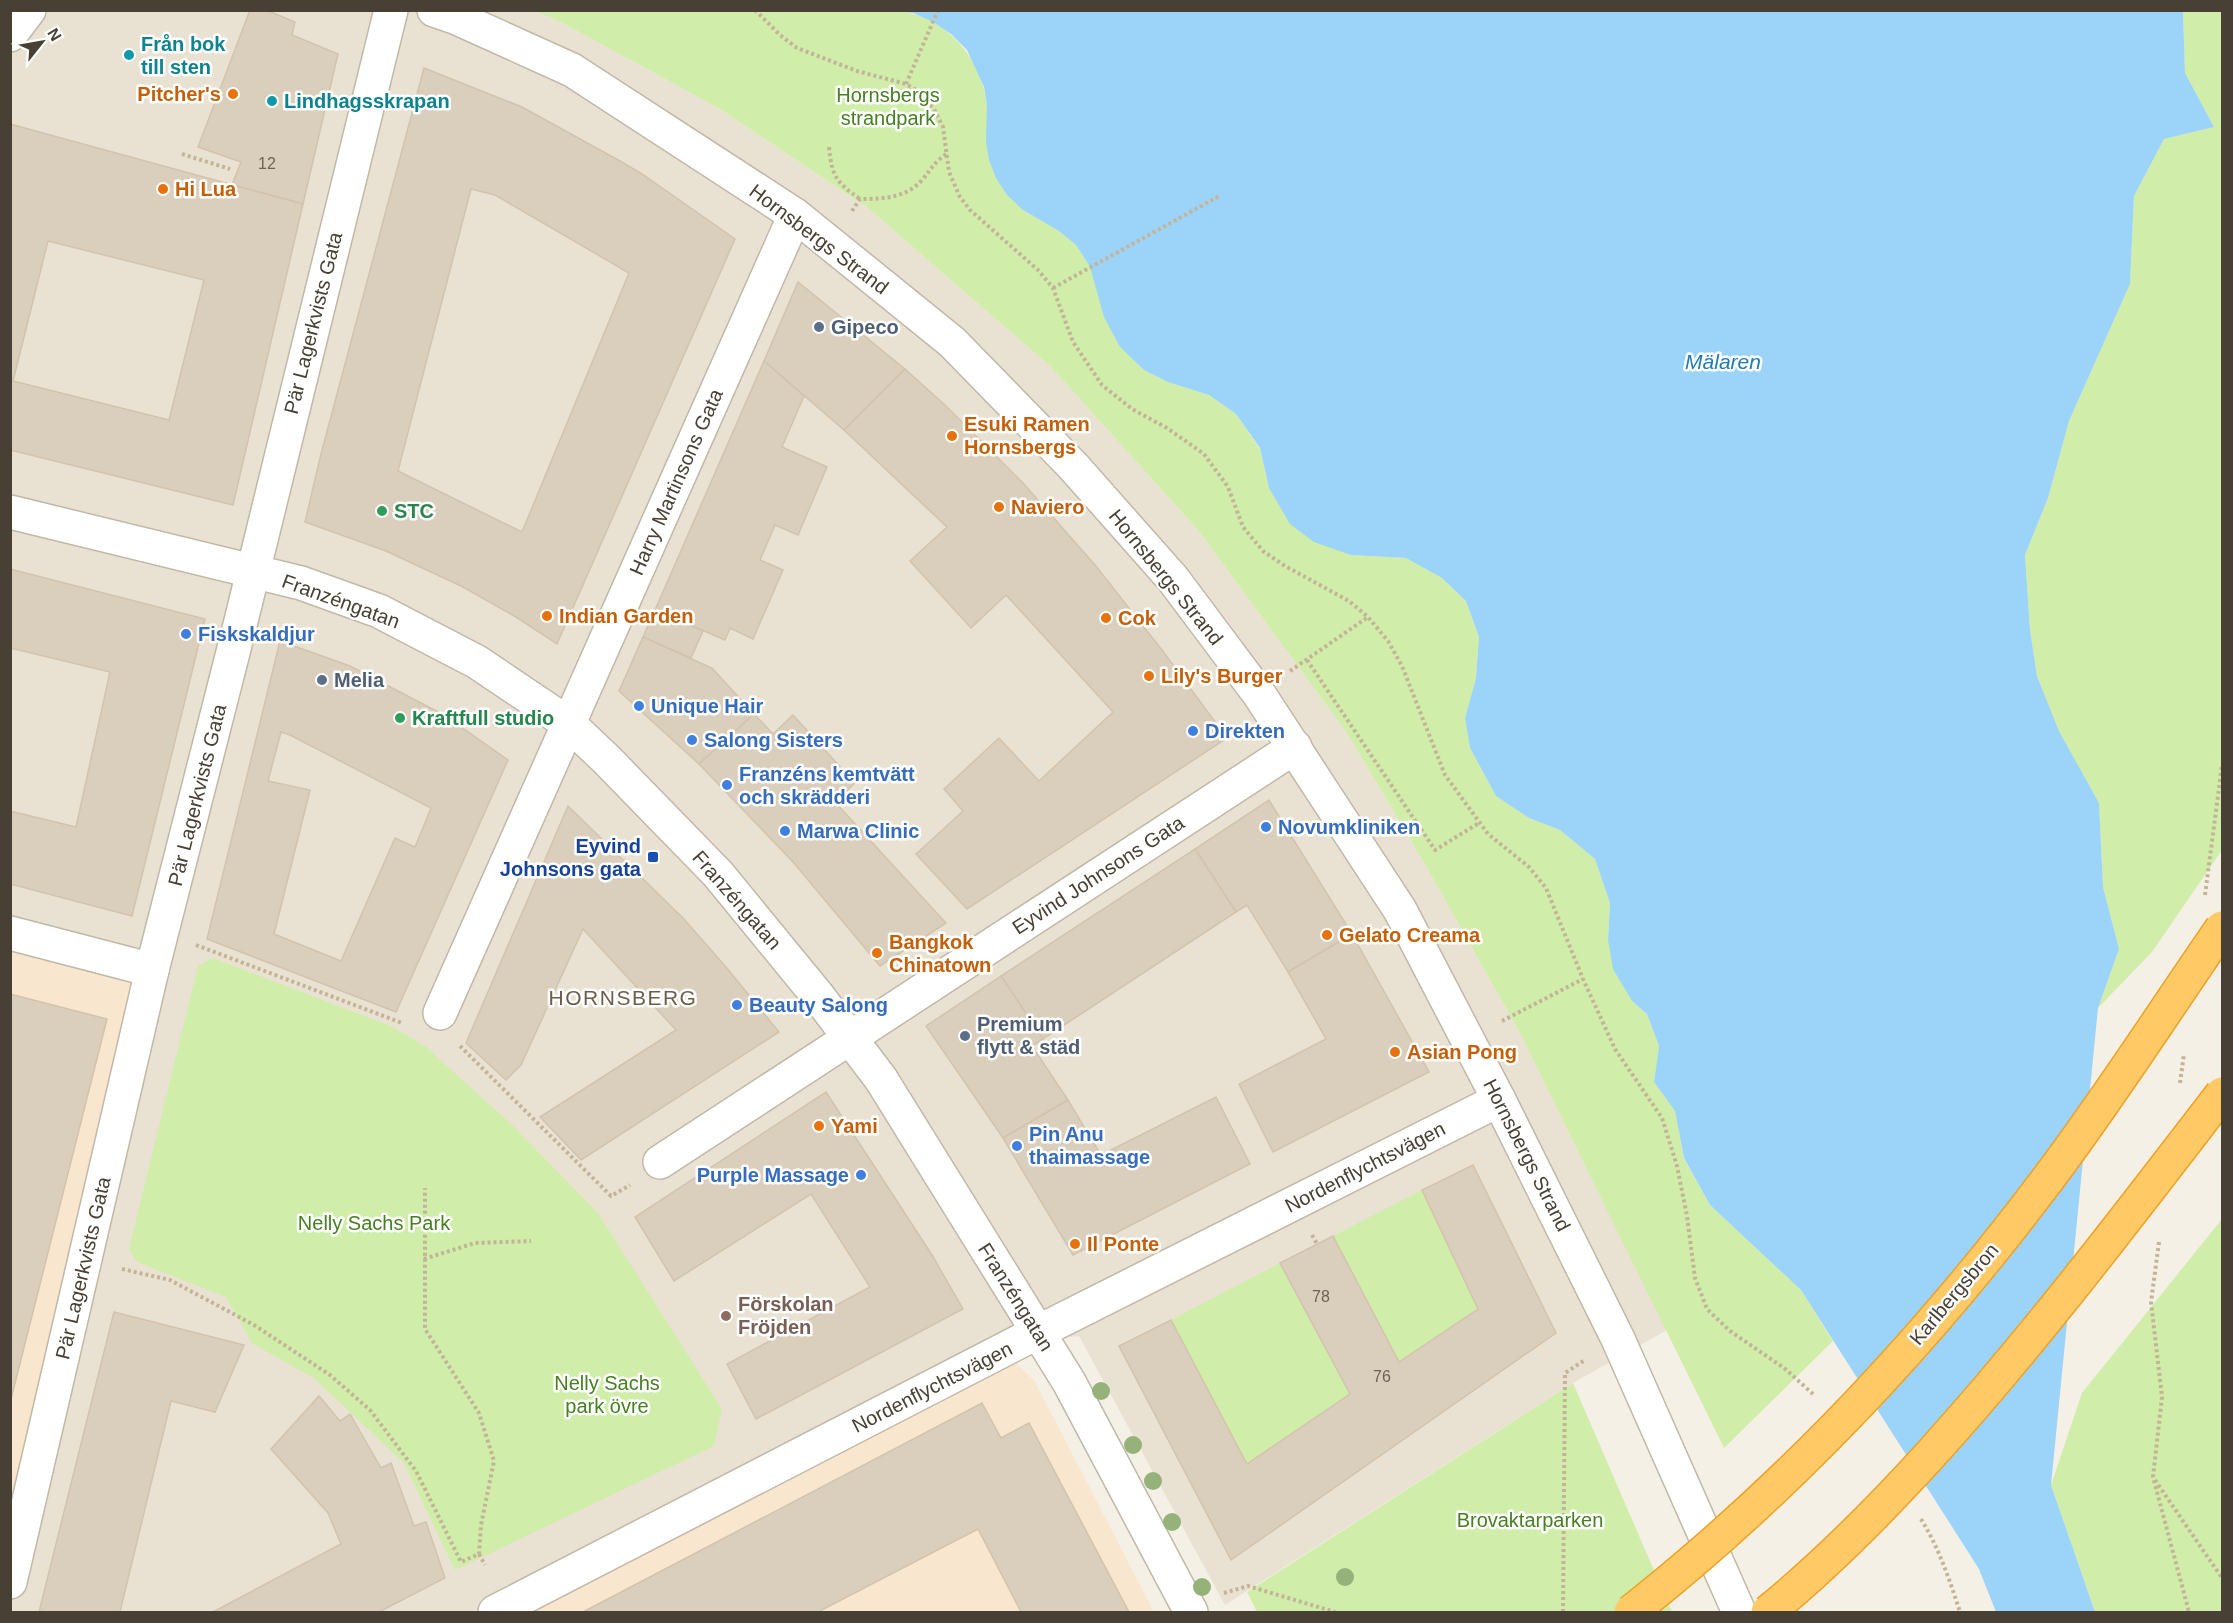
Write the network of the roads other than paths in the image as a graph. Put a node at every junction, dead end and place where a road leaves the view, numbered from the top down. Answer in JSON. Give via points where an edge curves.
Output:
{"nodes":[{"id":1,"x":28,"y":10,"type":"edge"},
{"id":2,"x":391,"y":10,"type":"edge"},
{"id":3,"x":434,"y":10,"type":"edge"},
{"id":4,"x":10,"y":35,"type":"edge"},
{"id":5,"x":795,"y":215,"type":"junction"},
{"id":6,"x":10,"y":512,"type":"edge"},
{"id":7,"x":253,"y":572,"type":"junction"},
{"id":8,"x":568,"y":723,"type":"junction"},
{"id":9,"x":1295,"y":747,"type":"junction"},
{"id":10,"x":2223,"y":928,"type":"edge"},
{"id":11,"x":10,"y":933,"type":"edge"},
{"id":12,"x":152,"y":970,"type":"junction"},
{"id":13,"x":440,"y":1013,"type":"dead end"},
{"id":14,"x":850,"y":1037,"type":"junction"},
{"id":15,"x":2223,"y":1094,"type":"edge"},
{"id":16,"x":1499,"y":1100,"type":"junction"},
{"id":17,"x":660,"y":1162,"type":"dead end"},
{"id":18,"x":1038,"y":1332,"type":"junction"},
{"id":19,"x":10,"y":1582,"type":"edge"},
{"id":20,"x":1189,"y":1608,"type":"edge"},
{"id":21,"x":495,"y":1612,"type":"edge"},
{"id":22,"x":1631,"y":1612,"type":"edge"},
{"id":23,"x":1739,"y":1612,"type":"edge"},
{"id":24,"x":1768,"y":1612,"type":"edge"}],
"edges":[{"from":1,"to":4,"type":"street"},
{"from":2,"to":7,"type":"street","name":"Pär Lagerkvists Gata"},
{"from":3,"to":5,"type":"street","name":"Hornsbergs Strand","via":[[572,70]]},
{"from":5,"to":8,"type":"street","name":"Harry Martinsons Gata"},
{"from":5,"to":9,"type":"street","name":"Hornsbergs Strand","via":[[952,342],[1073,466],[1173,579]]},
{"from":6,"to":7,"type":"street","name":"Franzéngatan"},
{"from":7,"to":8,"type":"street","name":"Franzéngatan","via":[[301,583],[379,611],[477,662]]},
{"from":7,"to":12,"type":"street","name":"Pär Lagerkvists Gata"},
{"from":8,"to":13,"type":"street","name":"Harry Martinsons Gata"},
{"from":8,"to":14,"type":"street","name":"Franzéngatan","via":[[718,874]]},
{"from":9,"to":14,"type":"street","name":"Eyvind Johnsons Gata"},
{"from":9,"to":16,"type":"street","name":"Hornsbergs Strand","via":[[1400,910]]},
{"from":10,"to":22,"type":"highway","name":"Karlbergsbron","bridge":true,"via":[[2059,1164],[1913,1346],[1742,1517]]},
{"from":11,"to":12,"type":"street"},
{"from":12,"to":19,"type":"street","name":"Pär Lagerkvists Gata"},
{"from":14,"to":17,"type":"street","name":"Eyvind Johnsons Gata"},
{"from":14,"to":18,"type":"street","name":"Franzéngatan","via":[[881,1079]]},
{"from":15,"to":24,"type":"highway","bridge":true,"via":[[1969,1412],[1835,1554]]},
{"from":16,"to":18,"type":"street","name":"Nordenflychtsvägen"},
{"from":16,"to":23,"type":"street","name":"Hornsbergs Strand","via":[[1618,1339]]},
{"from":18,"to":20,"type":"street","name":"Franzéngatan","via":[[1069,1382]]},
{"from":18,"to":21,"type":"street","name":"Nordenflychtsvägen"}]}
